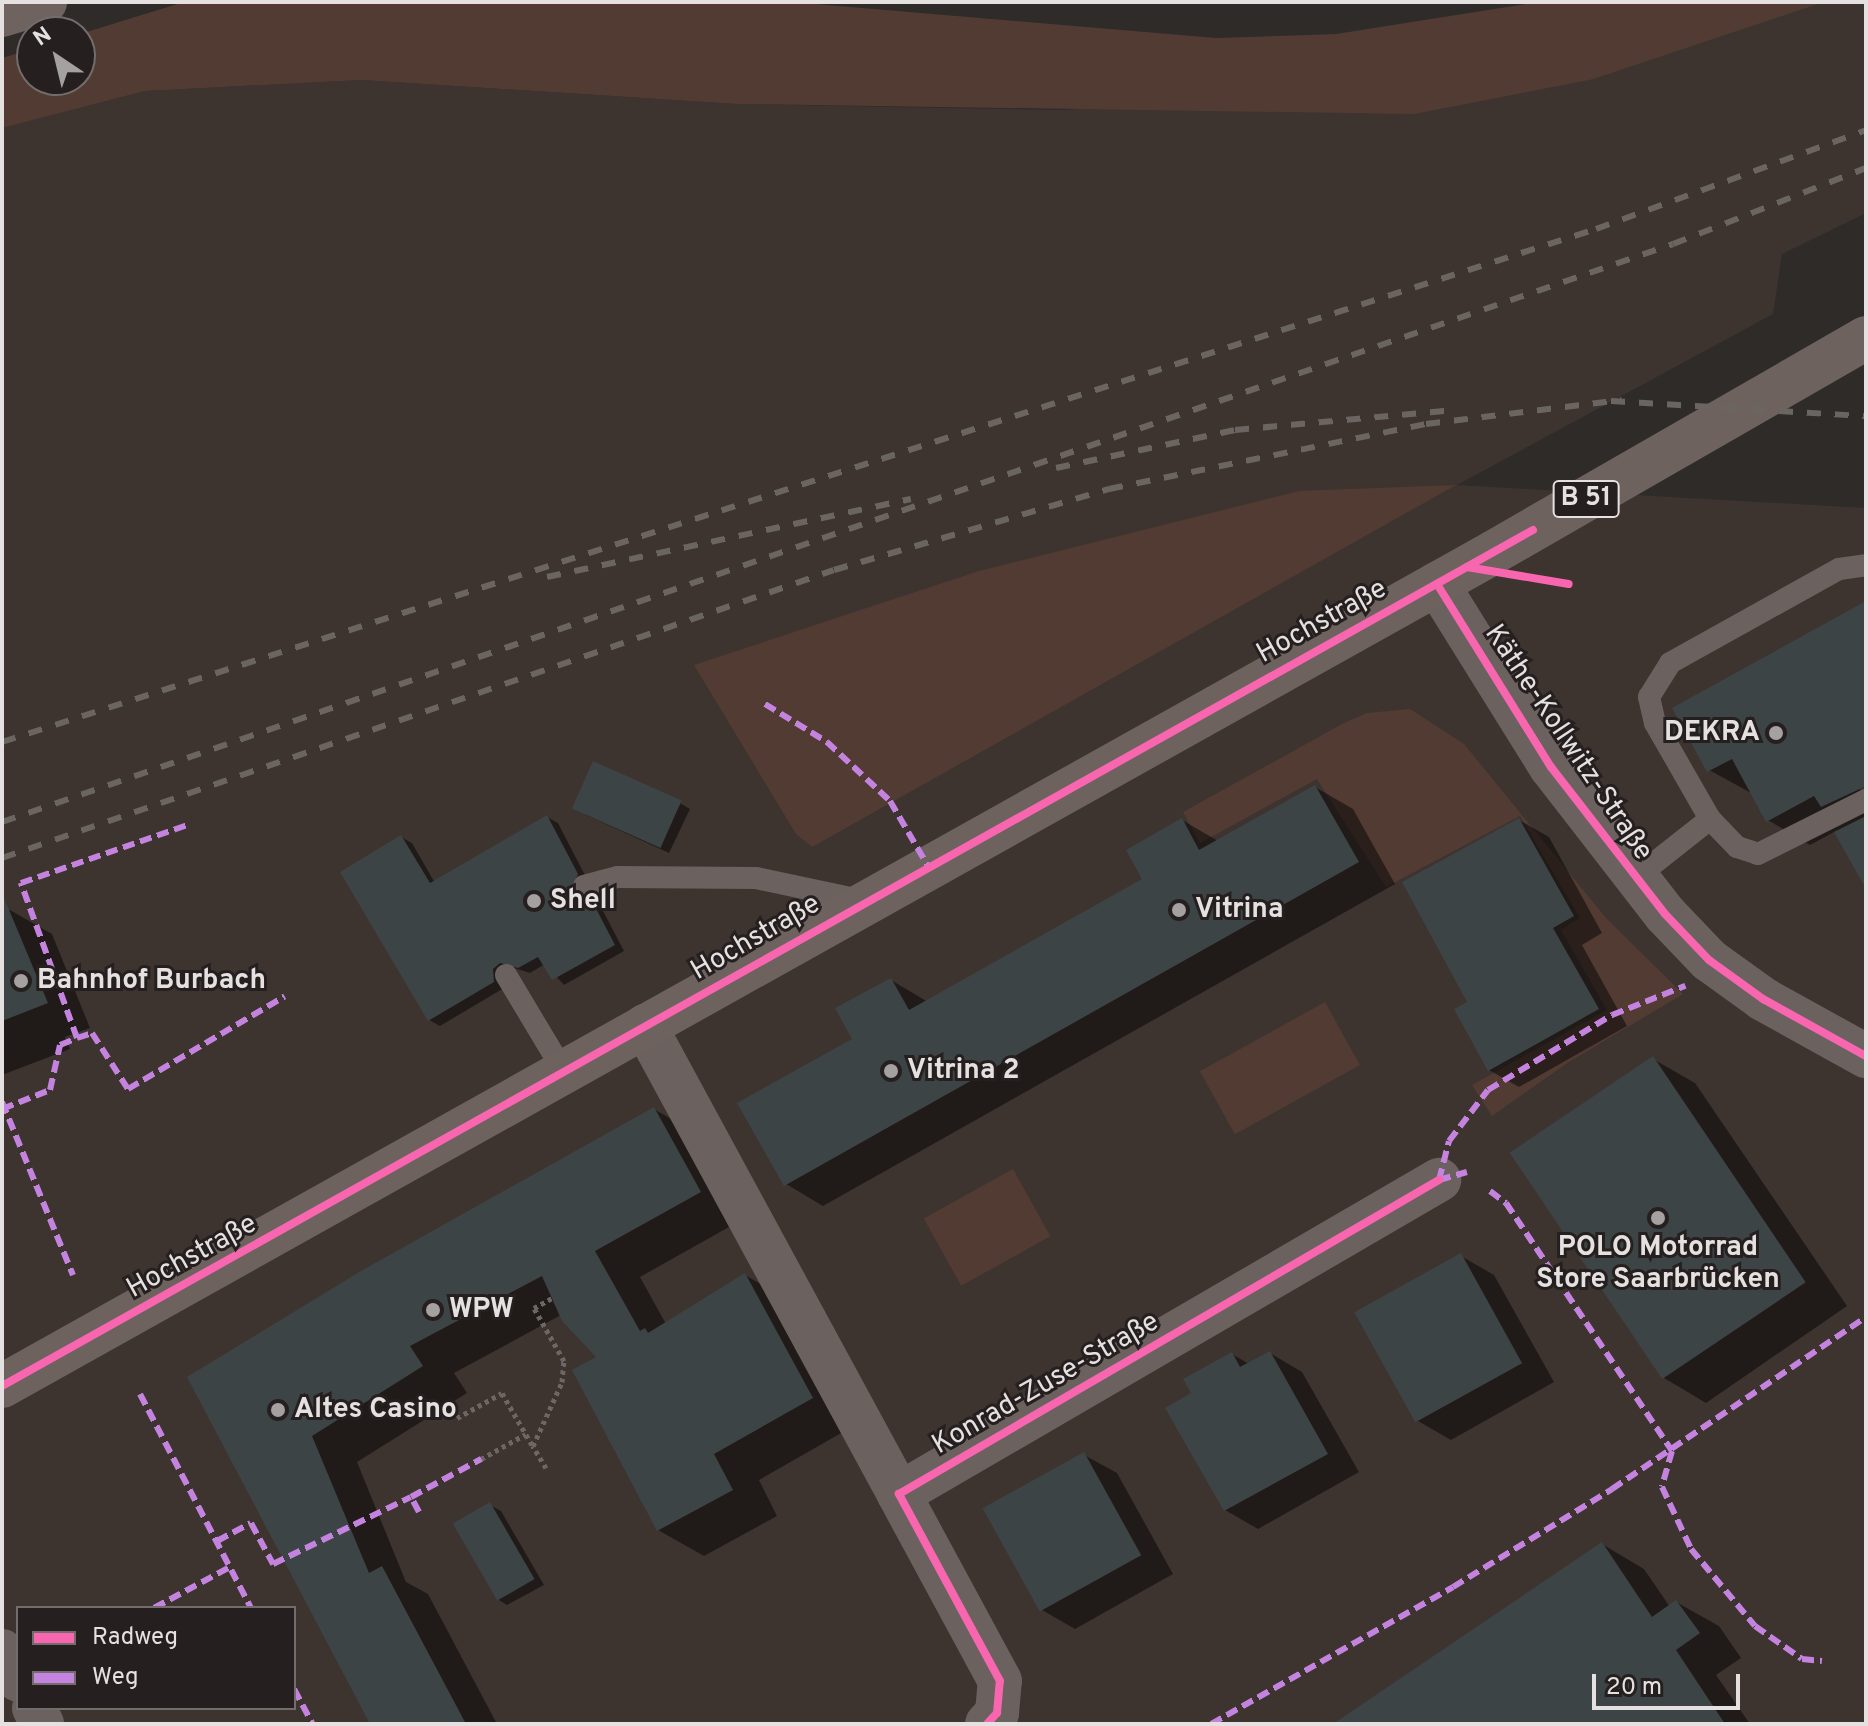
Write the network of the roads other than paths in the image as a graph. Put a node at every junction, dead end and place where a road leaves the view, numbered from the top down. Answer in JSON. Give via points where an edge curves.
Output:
{"nodes":[{"id":1,"x":45,"y":2,"type":"edge"},
{"id":2,"x":2,"y":15,"type":"edge"},
{"id":3,"x":1866,"y":338,"type":"edge"},
{"id":4,"x":1866,"y":565,"type":"edge"},
{"id":5,"x":1437,"y":584,"type":"junction"},
{"id":6,"x":1866,"y":800,"type":"edge"},
{"id":7,"x":1710,"y":819,"type":"junction"},
{"id":8,"x":1634,"y":879,"type":"junction"},
{"id":9,"x":584,"y":886,"type":"dead end"},
{"id":10,"x":865,"y":901,"type":"junction"},
{"id":11,"x":506,"y":975,"type":"dead end"},
{"id":12,"x":645,"y":1026,"type":"junction"},
{"id":13,"x":1864,"y":1050,"type":"edge"},
{"id":14,"x":564,"y":1072,"type":"junction"},
{"id":15,"x":1439,"y":1180,"type":"dead end"},
{"id":16,"x":2,"y":1386,"type":"edge"},
{"id":17,"x":899,"y":1494,"type":"junction"},
{"id":18,"x":2,"y":1651,"type":"edge"},
{"id":19,"x":16,"y":1676,"type":"edge"},
{"id":20,"x":987,"y":1724,"type":"edge"}],
"edges":[{"from":1,"to":2,"type":"main road"},
{"from":3,"to":5,"type":"main road","name":"Hochstraße","number":"B 51"},
{"from":4,"to":7,"type":"lane","via":[[1839,569],[1670,663],[1649,697],[1655,723]]},
{"from":5,"to":8,"type":"street","name":"Käthe-Kollwitz-Straße","via":[[1551,767]]},
{"from":5,"to":10,"type":"main road","name":"Hochstraße","number":"B 51"},
{"from":6,"to":7,"type":"lane","via":[[1758,854],[1737,847]]},
{"from":7,"to":8,"type":"lane"},
{"from":8,"to":13,"type":"street","name":"Käthe-Kollwitz-Straße","via":[[1709,960],[1798,1021]]},
{"from":9,"to":10,"type":"lane","via":[[618,877],[756,878]]},
{"from":10,"to":12,"type":"main road","name":"Hochstraße","number":"B 51"},
{"from":11,"to":14,"type":"lane"},
{"from":12,"to":14,"type":"main road","name":"Hochstraße","number":"B 51"},
{"from":12,"to":17,"type":"street"},
{"from":14,"to":16,"type":"main road","name":"Hochstraße","number":"B 51"},
{"from":15,"to":17,"type":"street","name":"Konrad-Zuse-Straße"},
{"from":17,"to":20,"type":"street","via":[[1000,1681],[997,1713]]},
{"from":18,"to":19,"type":"street"}]}
